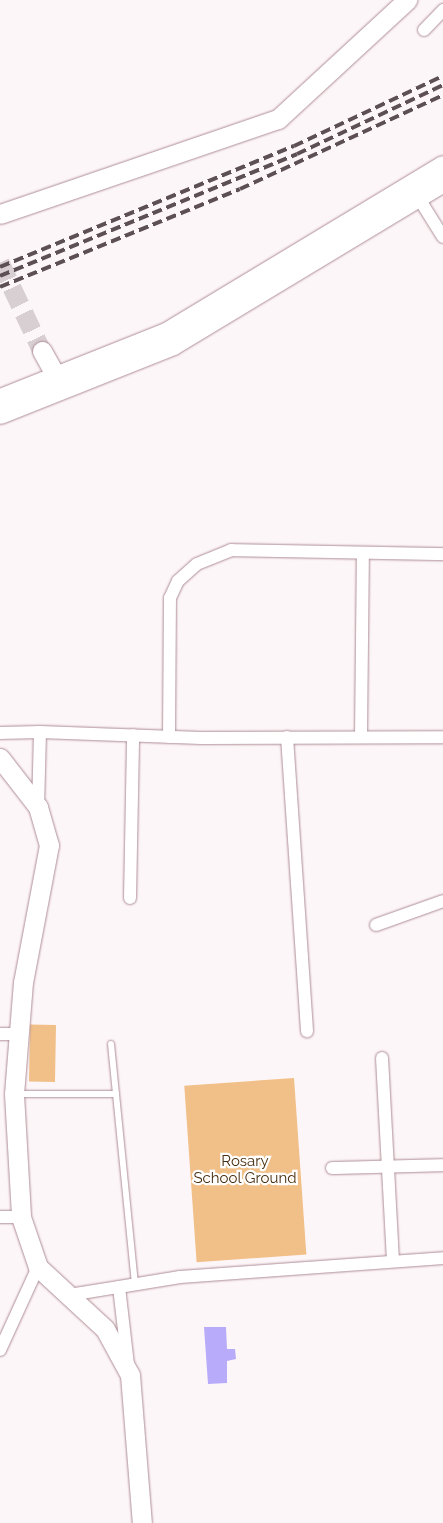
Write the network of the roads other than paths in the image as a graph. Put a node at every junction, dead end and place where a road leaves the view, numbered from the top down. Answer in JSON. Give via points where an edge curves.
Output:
{"nodes":[{"id":1,"x":407,"y":0,"type":"edge"},
{"id":2,"x":443,"y":10,"type":"edge"},
{"id":3,"x":424,"y":30,"type":"dead end"},
{"id":4,"x":443,"y":165,"type":"edge"},
{"id":5,"x":443,"y":182,"type":"edge"},
{"id":6,"x":418,"y":197,"type":"junction"},
{"id":7,"x":0,"y":214,"type":"edge"},
{"id":8,"x":443,"y":237,"type":"edge"},
{"id":9,"x":42,"y":351,"type":"tunnel mouth"},
{"id":10,"x":59,"y":383,"type":"junction"},
{"id":11,"x":0,"y":398,"type":"edge"},
{"id":12,"x":0,"y":414,"type":"edge"},
{"id":13,"x":363,"y":553,"type":"junction"},
{"id":14,"x":443,"y":554,"type":"edge"},
{"id":15,"x":40,"y":732,"type":"junction"},
{"id":16,"x":0,"y":733,"type":"edge"},
{"id":17,"x":133,"y":735,"type":"junction"},
{"id":18,"x":361,"y":736,"type":"junction"},
{"id":19,"x":169,"y":737,"type":"junction"},
{"id":20,"x":288,"y":737,"type":"junction"},
{"id":21,"x":443,"y":737,"type":"edge"},
{"id":22,"x":0,"y":758,"type":"edge"},
{"id":23,"x":38,"y":807,"type":"junction"},
{"id":24,"x":130,"y":898,"type":"dead end"},
{"id":25,"x":443,"y":901,"type":"edge"},
{"id":26,"x":376,"y":925,"type":"dead end"},
{"id":27,"x":308,"y":1031,"type":"dead end"},
{"id":28,"x":0,"y":1034,"type":"edge"},
{"id":29,"x":19,"y":1034,"type":"junction"},
{"id":30,"x":111,"y":1044,"type":"dead end"},
{"id":31,"x":382,"y":1058,"type":"dead end"},
{"id":32,"x":14,"y":1094,"type":"junction"},
{"id":33,"x":116,"y":1094,"type":"junction"},
{"id":34,"x":443,"y":1165,"type":"edge"},
{"id":35,"x":388,"y":1166,"type":"junction"},
{"id":36,"x":332,"y":1168,"type":"dead end"},
{"id":37,"x":0,"y":1217,"type":"edge"},
{"id":38,"x":21,"y":1217,"type":"junction"},
{"id":39,"x":443,"y":1258,"type":"edge"},
{"id":40,"x":393,"y":1260,"type":"junction"},
{"id":41,"x":38,"y":1268,"type":"junction"},
{"id":42,"x":135,"y":1284,"type":"junction"},
{"id":43,"x":119,"y":1287,"type":"junction"},
{"id":44,"x":69,"y":1295,"type":"junction"},
{"id":45,"x":0,"y":1350,"type":"edge"},
{"id":46,"x":130,"y":1375,"type":"junction"},
{"id":47,"x":142,"y":1523,"type":"edge"}],
"edges":[{"from":1,"to":7,"type":"street","via":[[278,119]]},
{"from":2,"to":3,"type":"street"},
{"from":4,"to":10,"type":"street","via":[[166,332]]},
{"from":5,"to":6,"type":"street"},
{"from":6,"to":8,"type":"street"},
{"from":6,"to":10,"type":"street","via":[[173,345]]},
{"from":9,"to":10,"type":"street"},
{"from":10,"to":11,"type":"street"},
{"from":10,"to":12,"type":"street"},
{"from":13,"to":14,"type":"street"},
{"from":13,"to":18,"type":"street"},
{"from":13,"to":19,"type":"street","via":[[230,550],[211,555],[178,581],[168,616]]},
{"from":15,"to":16,"type":"street"},
{"from":15,"to":17,"type":"street"},
{"from":15,"to":23,"type":"street"},
{"from":17,"to":19,"type":"street"},
{"from":17,"to":24,"type":"street"},
{"from":18,"to":20,"type":"street"},
{"from":18,"to":21,"type":"street"},
{"from":19,"to":20,"type":"street"},
{"from":20,"to":27,"type":"street"},
{"from":22,"to":23,"type":"street"},
{"from":23,"to":29,"type":"street","via":[[49,845],[23,982]]},
{"from":25,"to":26,"type":"street"},
{"from":28,"to":29,"type":"street"},
{"from":29,"to":32,"type":"street"},
{"from":30,"to":33,"type":"lane"},
{"from":31,"to":35,"type":"street"},
{"from":32,"to":33,"type":"lane"},
{"from":32,"to":38,"type":"street"},
{"from":33,"to":42,"type":"lane"},
{"from":34,"to":35,"type":"street"},
{"from":35,"to":36,"type":"street"},
{"from":35,"to":40,"type":"street"},
{"from":37,"to":38,"type":"street"},
{"from":38,"to":41,"type":"street"},
{"from":39,"to":40,"type":"street"},
{"from":40,"to":42,"type":"street"},
{"from":41,"to":44,"type":"street"},
{"from":41,"to":45,"type":"street"},
{"from":42,"to":43,"type":"street"},
{"from":43,"to":44,"type":"street"},
{"from":43,"to":46,"type":"street"},
{"from":44,"to":46,"type":"street","via":[[105,1329]]},
{"from":46,"to":47,"type":"street"}]}
